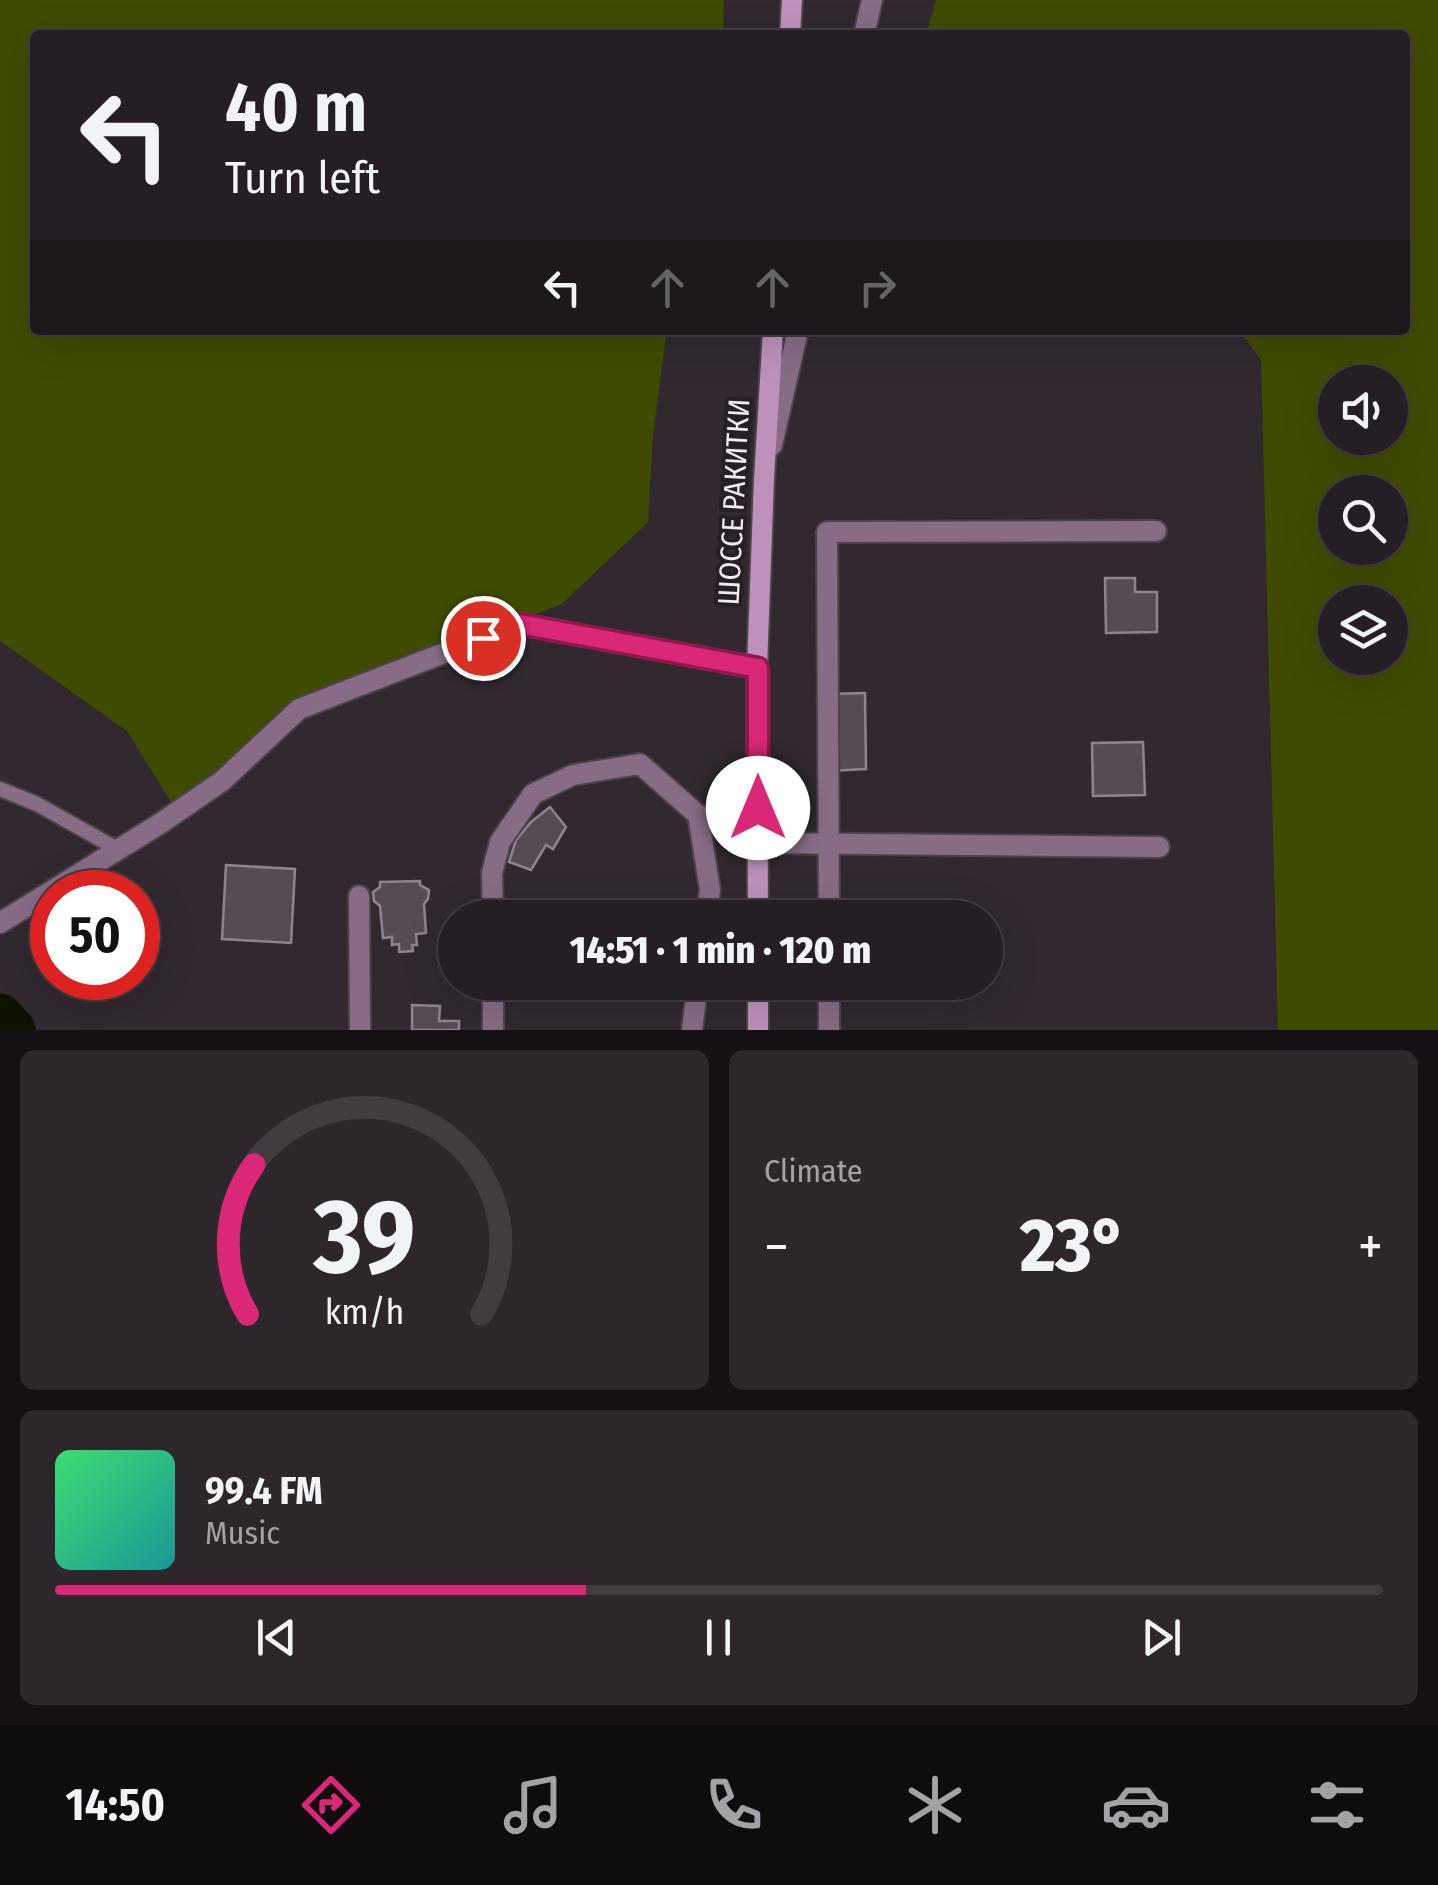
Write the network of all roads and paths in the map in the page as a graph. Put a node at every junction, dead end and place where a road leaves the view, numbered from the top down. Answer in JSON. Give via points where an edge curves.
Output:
{"nodes":[{"id":1,"x":792,"y":0,"type":"edge"},
{"id":2,"x":872,"y":0,"type":"edge"},
{"id":3,"x":790,"y":30,"type":"edge"},
{"id":4,"x":865,"y":30,"type":"edge"},
{"id":5,"x":773,"y":335,"type":"edge"},
{"id":6,"x":797,"y":335,"type":"edge"},
{"id":7,"x":764,"y":479,"type":"junction"},
{"id":8,"x":1156,"y":532,"type":"dead end"},
{"id":9,"x":758,"y":668,"type":"junction"},
{"id":10,"x":0,"y":789,"type":"edge"},
{"id":11,"x":758,"y":843,"type":"junction"},
{"id":12,"x":828,"y":844,"type":"junction"},
{"id":13,"x":1159,"y":847,"type":"dead end"},
{"id":14,"x":118,"y":850,"type":"junction"},
{"id":15,"x":358,"y":896,"type":"dead end"},
{"id":16,"x":493,"y":900,"type":"edge"},
{"id":17,"x":709,"y":900,"type":"edge"},
{"id":18,"x":758,"y":900,"type":"edge"},
{"id":19,"x":829,"y":900,"type":"edge"},
{"id":20,"x":0,"y":923,"type":"edge"},
{"id":21,"x":493,"y":1000,"type":"edge"},
{"id":22,"x":696,"y":1000,"type":"edge"},
{"id":23,"x":758,"y":1000,"type":"edge"},
{"id":24,"x":829,"y":1000,"type":"edge"},
{"id":25,"x":360,"y":1030,"type":"edge"},
{"id":26,"x":494,"y":1030,"type":"edge"},
{"id":27,"x":692,"y":1030,"type":"edge"},
{"id":28,"x":758,"y":1030,"type":"edge"},
{"id":29,"x":830,"y":1030,"type":"edge"}],
"edges":[{"from":1,"to":3,"type":"main road"},
{"from":2,"to":4,"type":"street"},
{"from":5,"to":7,"type":"main road","name":"ШОССЕ РАКИТКИ"},
{"from":6,"to":7,"type":"street"},
{"from":7,"to":9,"type":"main road","name":"ШОССЕ РАКИТКИ"},
{"from":8,"to":12,"type":"street","via":[[827,532]]},
{"from":9,"to":11,"type":"main road","name":"ШОССЕ РАКИТКИ"},
{"from":9,"to":14,"type":"street","via":[[520,624],[299,709],[222,781]]},
{"from":10,"to":14,"type":"lane"},
{"from":11,"to":12,"type":"street"},
{"from":11,"to":18,"type":"main road","name":"ШОССЕ РАКИТКИ"},
{"from":12,"to":13,"type":"street"},
{"from":12,"to":19,"type":"street"},
{"from":14,"to":20,"type":"street"},
{"from":15,"to":25,"type":"street"},
{"from":16,"to":17,"type":"street","via":[[500,842],[533,794],[573,775],[640,764],[698,815]]},
{"from":21,"to":26,"type":"street"},
{"from":22,"to":27,"type":"street"},
{"from":23,"to":28,"type":"main road"},
{"from":24,"to":29,"type":"street"}]}
